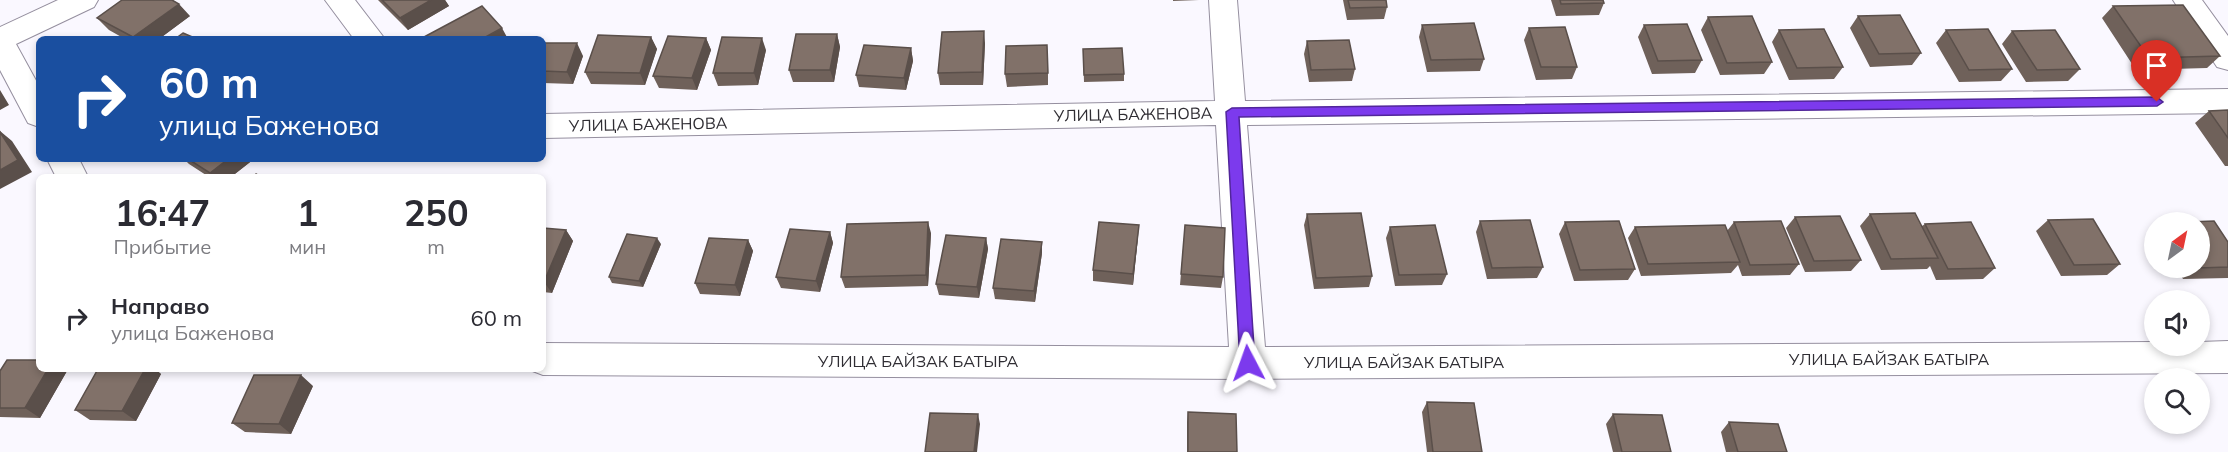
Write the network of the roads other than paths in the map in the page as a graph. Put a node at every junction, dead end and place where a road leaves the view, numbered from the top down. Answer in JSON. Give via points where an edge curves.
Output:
{"nodes":[{"id":1,"x":84,"y":0,"type":"edge"},
{"id":2,"x":339,"y":0,"type":"edge"},
{"id":3,"x":1223,"y":0,"type":"edge"},
{"id":4,"x":2187,"y":0,"type":"edge"},
{"id":5,"x":368,"y":36,"type":"edge"},
{"id":6,"x":0,"y":40,"type":"edge"},
{"id":7,"x":2228,"y":59,"type":"edge"},
{"id":8,"x":2228,"y":101,"type":"edge"},
{"id":9,"x":36,"y":109,"type":"edge"},
{"id":10,"x":1232,"y":112,"type":"junction"},
{"id":11,"x":546,"y":126,"type":"edge"},
{"id":12,"x":2228,"y":357,"type":"edge"},
{"id":13,"x":546,"y":359,"type":"edge"},
{"id":14,"x":1248,"y":363,"type":"junction"}],
"edges":[{"from":1,"to":6,"type":"street"},
{"from":2,"to":5,"type":"street"},
{"from":3,"to":10,"type":"street"},
{"from":4,"to":7,"type":"street"},
{"from":6,"to":9,"type":"street"},
{"from":8,"to":10,"type":"street","name":"УЛИЦА БАЖЕНОВА"},
{"from":10,"to":11,"type":"street","name":"УЛИЦА БАЖЕНОВА"},
{"from":10,"to":14,"type":"street"},
{"from":12,"to":14,"type":"street","name":"УЛИЦА БАЙЗАК БАТЫРА"},
{"from":13,"to":14,"type":"street","name":"УЛИЦА БАЙЗАК БАТЫРА"}]}
